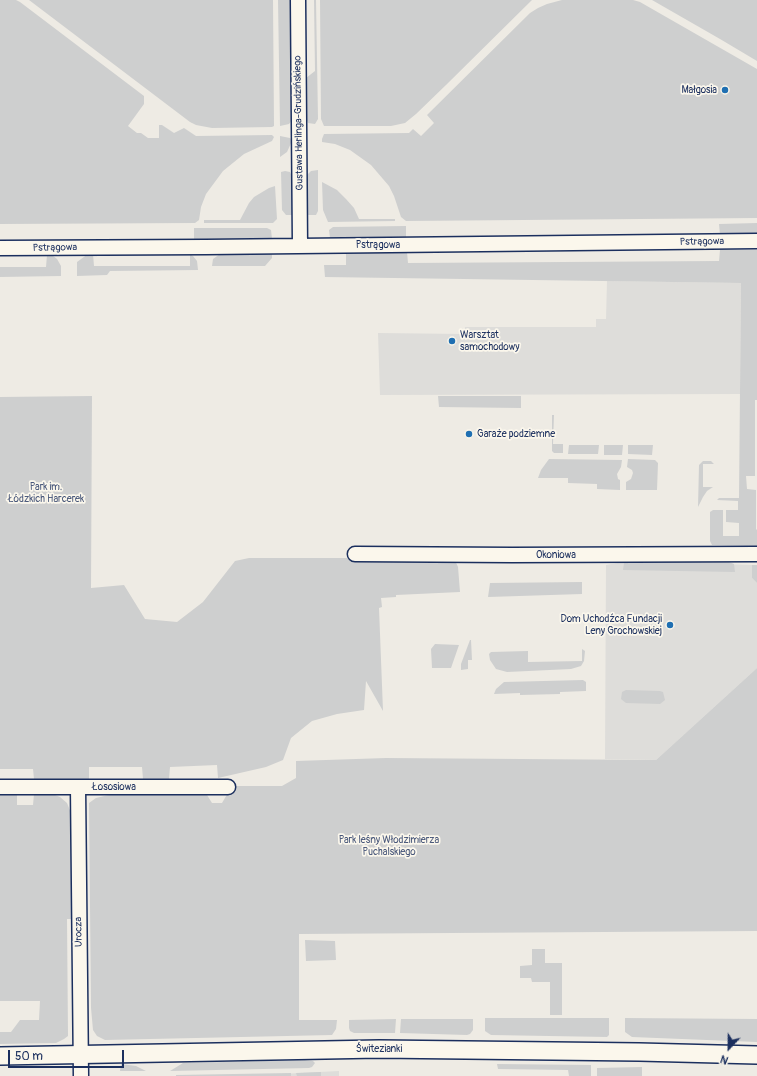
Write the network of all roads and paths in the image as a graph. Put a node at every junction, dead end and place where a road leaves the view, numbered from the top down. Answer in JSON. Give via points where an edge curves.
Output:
{"nodes":[{"id":1,"x":298,"y":0,"type":"edge"},
{"id":2,"x":757,"y":241,"type":"edge"},
{"id":3,"x":300,"y":245,"type":"junction"},
{"id":4,"x":0,"y":248,"type":"edge"},
{"id":5,"x":354,"y":554,"type":"dead end"},
{"id":6,"x":757,"y":554,"type":"edge"},
{"id":7,"x":0,"y":787,"type":"edge"},
{"id":8,"x":78,"y":787,"type":"junction"},
{"id":9,"x":228,"y":787,"type":"dead end"},
{"id":10,"x":80,"y":1055,"type":"junction"},
{"id":11,"x":757,"y":1055,"type":"edge"},
{"id":12,"x":0,"y":1056,"type":"edge"},
{"id":13,"x":80,"y":1076,"type":"edge"}],
"edges":[{"from":1,"to":3,"type":"street","name":"Gustawa Herlinga-Grudzińskiego"},
{"from":2,"to":3,"type":"street","name":"Pstrągowa"},
{"from":3,"to":4,"type":"street","name":"Pstrągowa"},
{"from":5,"to":6,"type":"street","name":"Okoniowa"},
{"from":7,"to":8,"type":"street","name":"Łososiowa"},
{"from":8,"to":9,"type":"street","name":"Łososiowa"},
{"from":8,"to":10,"type":"street","name":"Urocza"},
{"from":10,"to":11,"type":"street","name":"Świtezianki","via":[[379,1049]]},
{"from":10,"to":12,"type":"street","name":"Świtezianki"},
{"from":10,"to":13,"type":"street","name":"Urocza"}]}
